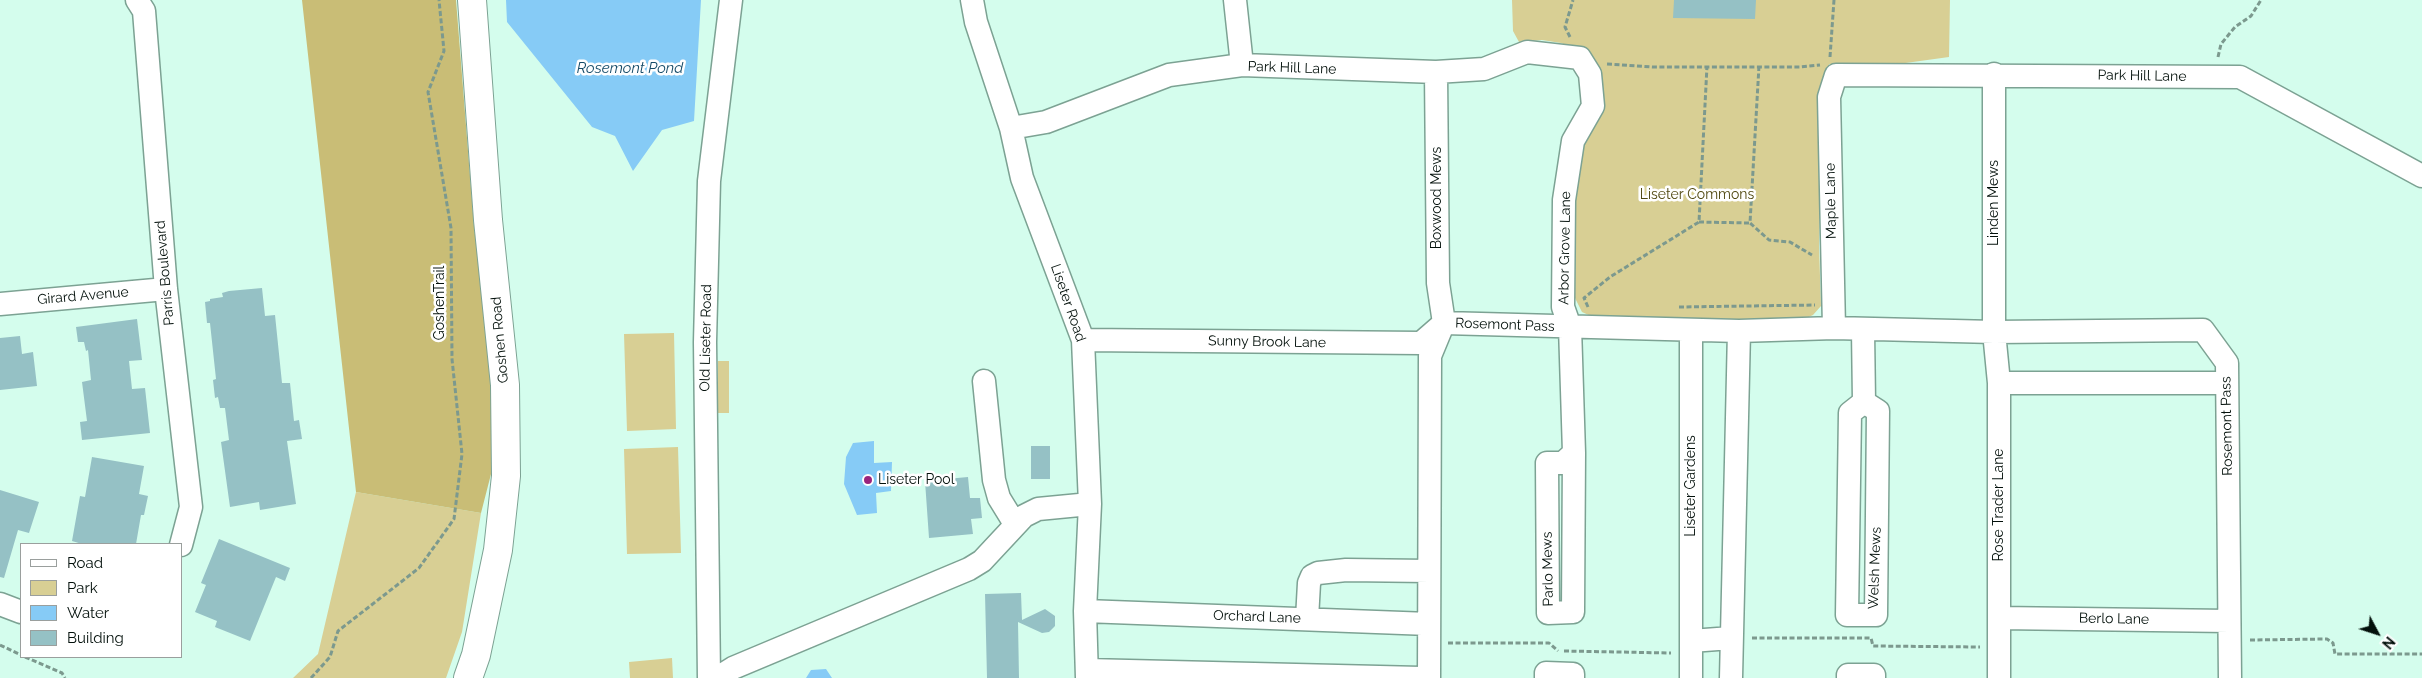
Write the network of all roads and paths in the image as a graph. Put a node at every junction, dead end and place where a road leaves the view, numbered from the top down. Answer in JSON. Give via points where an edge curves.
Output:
{"nodes":[{"id":1,"x":136,"y":0,"type":"edge"},
{"id":2,"x":439,"y":0,"type":"edge"},
{"id":3,"x":472,"y":0,"type":"edge"},
{"id":4,"x":731,"y":0,"type":"edge"},
{"id":5,"x":972,"y":0,"type":"edge"},
{"id":6,"x":1573,"y":0,"type":"edge"},
{"id":7,"x":1834,"y":0,"type":"edge"},
{"id":8,"x":2262,"y":0,"type":"edge"},
{"id":9,"x":1237,"y":3,"type":"edge"},
{"id":10,"x":2218,"y":57,"type":"dead end"},
{"id":11,"x":1580,"y":58,"type":"junction"},
{"id":12,"x":1242,"y":65,"type":"junction"},
{"id":13,"x":1707,"y":66,"type":"junction"},
{"id":14,"x":1759,"y":66,"type":"junction"},
{"id":15,"x":1436,"y":72,"type":"junction"},
{"id":16,"x":1836,"y":74,"type":"joint"},
{"id":17,"x":1994,"y":74,"type":"junction"},
{"id":18,"x":1011,"y":128,"type":"junction"},
{"id":19,"x":2422,"y":176,"type":"edge"},
{"id":20,"x":1699,"y":222,"type":"junction"},
{"id":21,"x":1750,"y":223,"type":"junction"},
{"id":22,"x":1814,"y":258,"type":"dead end"},
{"id":23,"x":166,"y":289,"type":"junction"},
{"id":24,"x":1818,"y":296,"type":"dead end"},
{"id":25,"x":0,"y":304,"type":"edge"},
{"id":26,"x":1669,"y":307,"type":"dead end"},
{"id":27,"x":1589,"y":308,"type":"dead end"},
{"id":28,"x":1444,"y":323,"type":"junction"},
{"id":29,"x":1570,"y":327,"type":"junction"},
{"id":30,"x":1834,"y":328,"type":"junction"},
{"id":31,"x":1691,"y":330,"type":"junction"},
{"id":32,"x":1863,"y":330,"type":"junction"},
{"id":33,"x":1739,"y":331,"type":"junction"},
{"id":34,"x":1994,"y":332,"type":"junction"},
{"id":35,"x":1083,"y":340,"type":"junction"},
{"id":36,"x":984,"y":382,"type":"dead end"},
{"id":37,"x":1999,"y":383,"type":"junction"},
{"id":38,"x":2227,"y":383,"type":"junction"},
{"id":39,"x":1864,"y":402,"type":"junction"},
{"id":40,"x":1574,"y":452,"type":"junction"},
{"id":41,"x":1090,"y":504,"type":"junction"},
{"id":42,"x":1015,"y":524,"type":"junction"},
{"id":43,"x":182,"y":543,"type":"edge"},
{"id":44,"x":1429,"y":571,"type":"junction"},
{"id":45,"x":0,"y":604,"type":"edge"},
{"id":46,"x":20,"y":612,"type":"edge"},
{"id":47,"x":1085,"y":612,"type":"junction"},
{"id":48,"x":1999,"y":618,"type":"junction"},
{"id":49,"x":1307,"y":619,"type":"junction"},
{"id":50,"x":2229,"y":630,"type":"junction"},
{"id":51,"x":1429,"y":633,"type":"junction"},
{"id":52,"x":1731,"y":638,"type":"junction"},
{"id":53,"x":0,"y":645,"type":"edge"},
{"id":54,"x":1691,"y":648,"type":"junction"},
{"id":55,"x":1999,"y":648,"type":"junction"},
{"id":56,"x":2422,"y":654,"type":"edge"},
{"id":57,"x":20,"y":655,"type":"edge"},
{"id":58,"x":27,"y":658,"type":"edge"},
{"id":59,"x":1087,"y":674,"type":"edge"},
{"id":60,"x":1216,"y":675,"type":"edge"},
{"id":61,"x":65,"y":678,"type":"edge"},
{"id":62,"x":311,"y":678,"type":"edge"},
{"id":63,"x":468,"y":678,"type":"edge"},
{"id":64,"x":709,"y":678,"type":"edge"},
{"id":65,"x":717,"y":678,"type":"edge"},
{"id":66,"x":1421,"y":678,"type":"edge"},
{"id":67,"x":1429,"y":678,"type":"edge"},
{"id":68,"x":1546,"y":678,"type":"edge"},
{"id":69,"x":1573,"y":678,"type":"edge"},
{"id":70,"x":1691,"y":678,"type":"edge"},
{"id":71,"x":1731,"y":678,"type":"edge"},
{"id":72,"x":1848,"y":678,"type":"edge"},
{"id":73,"x":1874,"y":678,"type":"edge"},
{"id":74,"x":1999,"y":678,"type":"edge"},
{"id":75,"x":2230,"y":678,"type":"edge"}],
"edges":[{"from":1,"to":23,"type":"street","name":"Parris Boulevard","via":[[144,11]]},
{"from":2,"to":62,"type":"path","name":"GoshenTrail","via":[[444,51],[428,92],[451,228],[452,359],[462,454],[454,519],[419,568],[338,631],[330,657]]},
{"from":3,"to":63,"type":"main road","name":"Goshen Road","via":[[488,220],[505,385],[506,476],[498,550],[476,655]]},
{"from":4,"to":64,"type":"street","name":"Old Liseter Road","via":[[709,181],[705,352]]},
{"from":5,"to":18,"type":"street","name":"Liseter Road","via":[[976,22]]},
{"from":6,"to":11,"type":"path","via":[[1565,27]]},
{"from":7,"to":14,"type":"path","via":[[1829,64],[1800,68]]},
{"from":8,"to":10,"type":"path","via":[[2251,16],[2235,27],[2221,44]]},
{"from":9,"to":12,"type":"street"},
{"from":11,"to":13,"type":"path","via":[[1594,64]]},
{"from":11,"to":15,"type":"street","name":"Park Hill Lane","via":[[1527,52],[1484,69]]},
{"from":11,"to":29,"type":"street","name":"Arbor Grove Lane","via":[[1590,74],[1593,106],[1573,141],[1564,200],[1563,307]]},
{"from":12,"to":15,"type":"street","name":"Park Hill Lane"},
{"from":12,"to":18,"type":"street","name":"Park Hill Lane","via":[[1169,75],[1046,122]]},
{"from":13,"to":14,"type":"path"},
{"from":13,"to":20,"type":"path"},
{"from":14,"to":21,"type":"path"},
{"from":15,"to":28,"type":"street","name":"Boxwood Mews","via":[[1438,283]]},
{"from":16,"to":17,"type":"street","name":"Park Hill Lane"},
{"from":16,"to":30,"type":"street","name":"Maple Lane","via":[[1829,97]]},
{"from":17,"to":19,"type":"street","name":"Park Hill Lane","via":[[2240,77]]},
{"from":17,"to":34,"type":"street","name":"Linden Mews"},
{"from":18,"to":35,"type":"street","name":"Liseter Road","via":[[1022,178]]},
{"from":20,"to":21,"type":"path"},
{"from":20,"to":27,"type":"path","via":[[1610,277],[1584,298]]},
{"from":21,"to":22,"type":"path","via":[[1769,240],[1790,242]]},
{"from":23,"to":25,"type":"street","name":"Girard Avenue"},
{"from":23,"to":43,"type":"street","name":"Parris Boulevard","via":[[191,508]]},
{"from":24,"to":26,"type":"path","via":[[1818,305]]},
{"from":28,"to":29,"type":"street","name":"Rosemont Pass"},
{"from":28,"to":35,"type":"street","name":"Sunny Brook Lane","via":[[1421,343]]},
{"from":28,"to":44,"type":"street","name":"Rosemont Pass","via":[[1430,356]]},
{"from":29,"to":31,"type":"street","name":"Rosemont Pass"},
{"from":29,"to":40,"type":"street","name":"Parlo Mews"},
{"from":30,"to":32,"type":"street","name":"Rosemont Pass"},
{"from":30,"to":33,"type":"street","name":"Rosemont Pass"},
{"from":31,"to":33,"type":"street","name":"Rosemont Pass"},
{"from":31,"to":54,"type":"street","name":"Liseter Gardens"},
{"from":32,"to":34,"type":"street","name":"Rosemont Pass"},
{"from":32,"to":39,"type":"street"},
{"from":33,"to":52,"type":"street"},
{"from":34,"to":37,"type":"street","name":"Rose Trader Lane"},
{"from":34,"to":38,"type":"street","name":"Rosemont Pass","via":[[2203,330],[2227,362]]},
{"from":35,"to":41,"type":"street","name":"Liseter Road"},
{"from":36,"to":42,"type":"street","via":[[994,480]]},
{"from":37,"to":38,"type":"street"},
{"from":37,"to":48,"type":"street","name":"Rose Trader Lane"},
{"from":38,"to":50,"type":"street","name":"Rosemont Pass"},
{"from":39,"to":39,"type":"street","name":"Welsh Mews","via":[[1850,414],[1847,615],[1876,615],[1878,412]]},
{"from":40,"to":40,"type":"street","name":"Parlo Mews","via":[[1572,612],[1548,613],[1546,463],[1563,463]]},
{"from":41,"to":42,"type":"street","via":[[1038,509]]},
{"from":41,"to":47,"type":"street","name":"Liseter Road"},
{"from":42,"to":65,"type":"street","via":[[987,556],[969,569],[733,668]]},
{"from":44,"to":49,"type":"street","via":[[1318,573],[1309,582]]},
{"from":44,"to":51,"type":"street","name":"Rosemont Pass"},
{"from":45,"to":46,"type":"street"},
{"from":47,"to":49,"type":"street","name":"Orchard Lane"},
{"from":47,"to":59,"type":"street","name":"Liseter Road"},
{"from":48,"to":50,"type":"street","name":"Berlo Lane"},
{"from":48,"to":55,"type":"street","name":"Rose Trader Lane"},
{"from":49,"to":51,"type":"street","name":"Orchard Lane"},
{"from":50,"to":56,"type":"path","via":[[2328,639],[2333,643],[2335,654]]},
{"from":50,"to":75,"type":"street","name":"Rosemont Pass"},
{"from":51,"to":54,"type":"path","via":[[1549,644],[1556,651]]},
{"from":51,"to":67,"type":"street","name":"Rosemont Pass"},
{"from":52,"to":54,"type":"street"},
{"from":52,"to":55,"type":"path","via":[[1871,638],[1873,646]]},
{"from":52,"to":71,"type":"street"},
{"from":53,"to":57,"type":"path"},
{"from":54,"to":70,"type":"street","name":"Liseter Gardens"},
{"from":55,"to":74,"type":"street","name":"Rose Trader Lane"},
{"from":58,"to":61,"type":"path","via":[[62,673]]},
{"from":59,"to":60,"type":"street"},
{"from":60,"to":66,"type":"street"},
{"from":68,"to":69,"type":"street","via":[[1546,673],[1573,674]]},
{"from":72,"to":73,"type":"street","via":[[1848,675],[1874,675]]}]}
